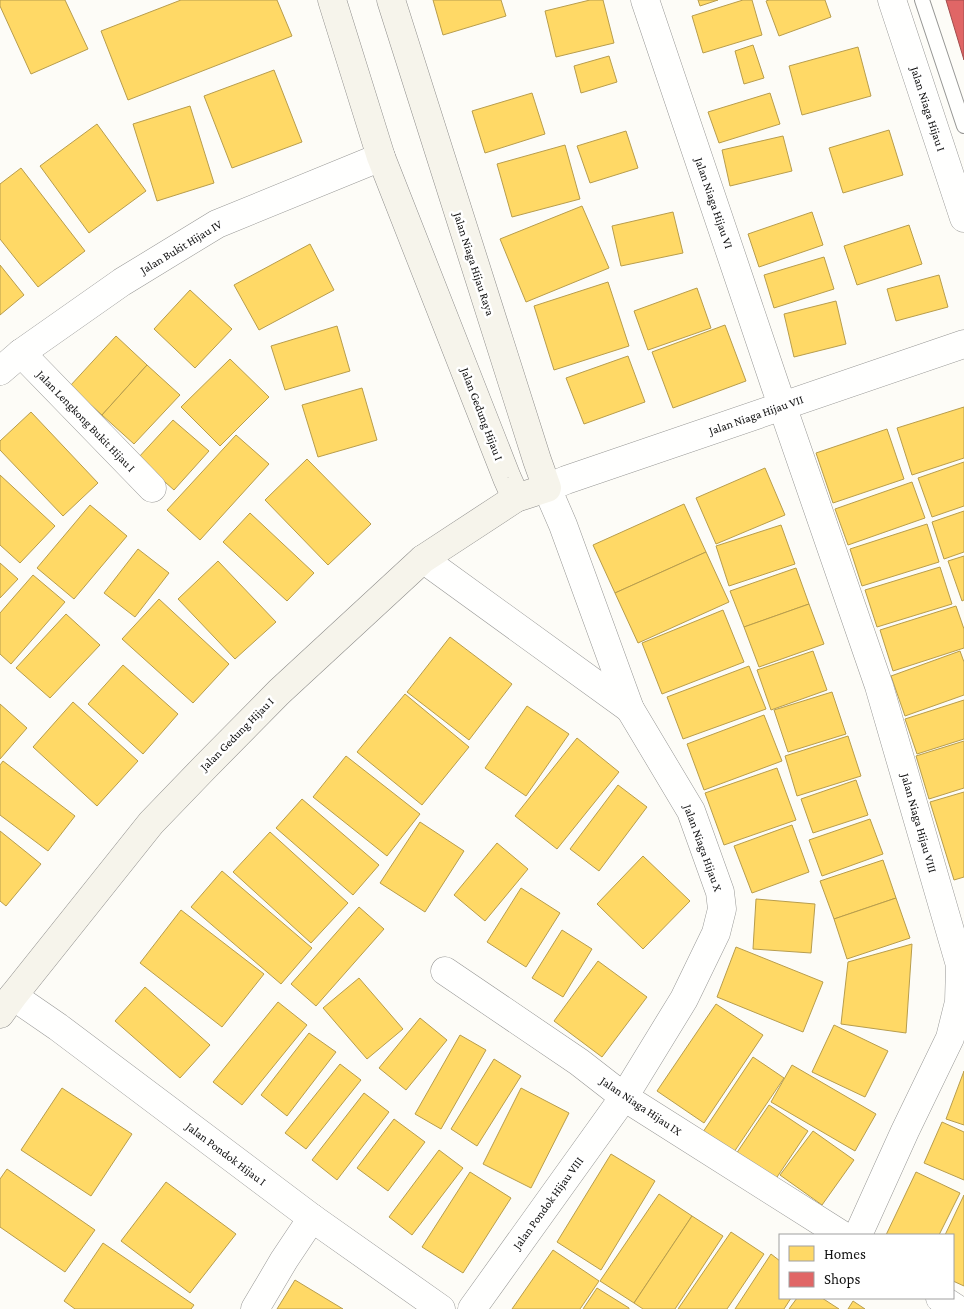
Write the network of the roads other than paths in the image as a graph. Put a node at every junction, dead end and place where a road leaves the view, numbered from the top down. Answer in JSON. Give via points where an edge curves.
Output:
{"nodes":[{"id":1,"x":332,"y":0,"type":"edge"},
{"id":2,"x":391,"y":0,"type":"edge"},
{"id":3,"x":646,"y":0,"type":"edge"},
{"id":4,"x":892,"y":0,"type":"edge"},
{"id":5,"x":922,"y":0,"type":"edge"},
{"id":6,"x":964,"y":126,"type":"edge"},
{"id":7,"x":381,"y":157,"type":"junction"},
{"id":8,"x":964,"y":218,"type":"edge"},
{"id":9,"x":964,"y":344,"type":"edge"},
{"id":10,"x":21,"y":353,"type":"junction"},
{"id":11,"x":0,"y":371,"type":"edge"},
{"id":12,"x":783,"y":406,"type":"junction"},
{"id":13,"x":152,"y":488,"type":"dead end"},
{"id":14,"x":548,"y":488,"type":"junction"},
{"id":15,"x":516,"y":498,"type":"junction"},
{"id":16,"x":563,"y":525,"type":"joint"},
{"id":17,"x":423,"y":559,"type":"junction"},
{"id":18,"x":630,"y":710,"type":"junction"},
{"id":19,"x":445,"y":971,"type":"dead end"},
{"id":20,"x":7,"y":1005,"type":"edge"},
{"id":21,"x":624,"y":1097,"type":"junction"},
{"id":22,"x":312,"y":1218,"type":"junction"},
{"id":23,"x":840,"y":1234,"type":"edge"},
{"id":24,"x":858,"y":1234,"type":"edge"},
{"id":25,"x":942,"y":1299,"type":"edge"},
{"id":26,"x":254,"y":1309,"type":"edge"},
{"id":27,"x":441,"y":1309,"type":"edge"},
{"id":28,"x":472,"y":1309,"type":"edge"},
{"id":29,"x":957,"y":1309,"type":"edge"}],
"edges":[{"from":1,"to":7,"type":"street"},
{"from":2,"to":14,"type":"street","name":"Jalan Niaga Hijau Raya","via":[[528,434]]},
{"from":3,"to":12,"type":"street","name":"Jalan Niaga Hijau VI"},
{"from":4,"to":8,"type":"street","name":"Jalan Niaga Hijau I"},
{"from":5,"to":6,"type":"lane"},
{"from":7,"to":10,"type":"street","name":"Jalan Bukit Hijau IV","via":[[217,224],[122,282]]},
{"from":7,"to":15,"type":"street","name":"Jalan Gedung Hijau I"},
{"from":9,"to":12,"type":"street","name":"Jalan Niaga Hijau VII"},
{"from":10,"to":11,"type":"street","name":"Jalan Bukit Hijau IV"},
{"from":10,"to":13,"type":"street","name":"Jalan Lengkong Bukit Hijau I"},
{"from":12,"to":14,"type":"street","name":"Jalan Niaga Hijau VII"},
{"from":12,"to":24,"type":"street","name":"Jalan Niaga Hijau VIII","via":[[879,686],[960,965],[959,1002],[950,1038]]},
{"from":14,"to":15,"type":"street","name":"Jalan Gedung Hijau I"},
{"from":14,"to":16,"type":"street","name":"Jalan Niaga Hijau Raya"},
{"from":15,"to":17,"type":"street","name":"Jalan Gedung Hijau I"},
{"from":16,"to":18,"type":"street","name":"Jalan Niaga Hijau X"},
{"from":17,"to":18,"type":"street","name":"Jalan Niaga Hijau X"},
{"from":17,"to":20,"type":"street","name":"Jalan Gedung Hijau I","via":[[279,692],[151,823]]},
{"from":18,"to":21,"type":"street","name":"Jalan Niaga Hijau X","via":[[692,811],[720,892],[722,909],[716,933],[684,999]]},
{"from":19,"to":21,"type":"street","name":"Jalan Niaga Hijau IX","via":[[579,1062]]},
{"from":20,"to":22,"type":"street","name":"Jalan Pondok Hijau I","via":[[58,1027]]},
{"from":21,"to":23,"type":"street","name":"Jalan Niaga Hijau IX"},
{"from":21,"to":28,"type":"street","name":"Jalan Pondok Hijau VIII"},
{"from":22,"to":26,"type":"street"},
{"from":22,"to":27,"type":"street","name":"Jalan Pondok Hijau I"},
{"from":25,"to":29,"type":"street"}]}
